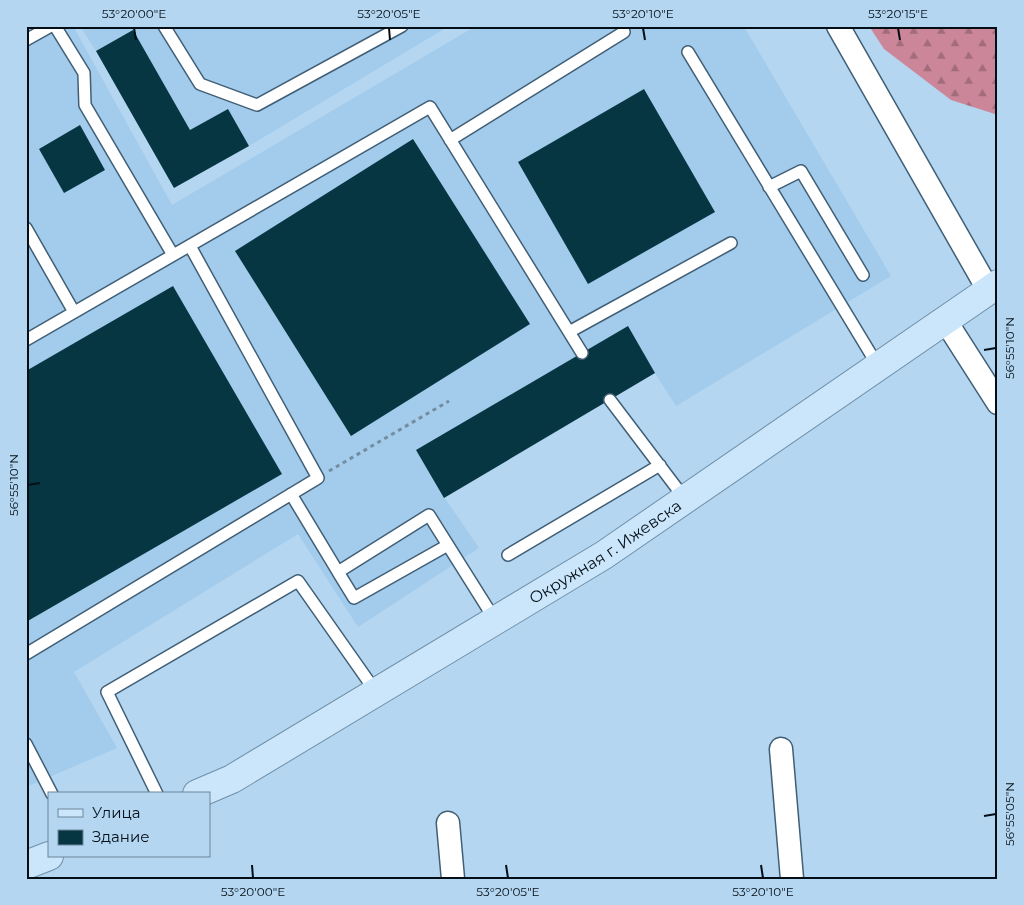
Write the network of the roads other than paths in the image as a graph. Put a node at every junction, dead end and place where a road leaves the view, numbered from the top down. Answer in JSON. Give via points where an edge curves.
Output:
{"nodes":[{"id":1,"x":51,"y":26,"type":"edge"},
{"id":2,"x":55,"y":26,"type":"edge"},
{"id":3,"x":164,"y":26,"type":"edge"},
{"id":4,"x":402,"y":26,"type":"edge"},
{"id":5,"x":838,"y":26,"type":"edge"},
{"id":6,"x":624,"y":32,"type":"dead end"},
{"id":7,"x":26,"y":40,"type":"edge"},
{"id":8,"x":688,"y":52,"type":"dead end"},
{"id":9,"x":450,"y":140,"type":"junction"},
{"id":10,"x":769,"y":187,"type":"junction"},
{"id":11,"x":26,"y":228,"type":"edge"},
{"id":12,"x":731,"y":243,"type":"dead end"},
{"id":13,"x":190,"y":246,"type":"junction"},
{"id":14,"x":173,"y":255,"type":"junction"},
{"id":15,"x":863,"y":275,"type":"dead end"},
{"id":16,"x":993,"y":287,"type":"edge"},
{"id":17,"x":74,"y":312,"type":"junction"},
{"id":18,"x":945,"y":320,"type":"junction"},
{"id":19,"x":568,"y":332,"type":"junction"},
{"id":20,"x":26,"y":340,"type":"edge"},
{"id":21,"x":582,"y":353,"type":"dead end"},
{"id":22,"x":878,"y":366,"type":"junction"},
{"id":23,"x":610,"y":400,"type":"dead end"},
{"id":24,"x":998,"y":403,"type":"edge"},
{"id":25,"x":660,"y":465,"type":"junction"},
{"id":26,"x":291,"y":494,"type":"junction"},
{"id":27,"x":685,"y":498,"type":"junction"},
{"id":28,"x":448,"y":545,"type":"junction"},
{"id":29,"x":508,"y":555,"type":"dead end"},
{"id":30,"x":338,"y":572,"type":"junction"},
{"id":31,"x":495,"y":620,"type":"junction"},
{"id":32,"x":26,"y":654,"type":"edge"},
{"id":33,"x":376,"y":692,"type":"junction"},
{"id":34,"x":26,"y":744,"type":"edge"},
{"id":35,"x":780,"y":749,"type":"dead end"},
{"id":36,"x":51,"y":792,"type":"edge"},
{"id":37,"x":156,"y":792,"type":"edge"},
{"id":38,"x":202,"y":792,"type":"edge"},
{"id":39,"x":448,"y":823,"type":"dead end"},
{"id":40,"x":48,"y":856,"type":"edge"},
{"id":41,"x":26,"y":866,"type":"edge"},
{"id":42,"x":453,"y":879,"type":"edge"},
{"id":43,"x":792,"y":879,"type":"edge"}],
"edges":[{"from":1,"to":7,"type":"lane"},
{"from":2,"to":14,"type":"lane","via":[[84,73],[86,105]]},
{"from":3,"to":4,"type":"lane","via":[[200,84],[258,105]]},
{"from":5,"to":16,"type":"street"},
{"from":6,"to":9,"type":"lane"},
{"from":8,"to":10,"type":"lane"},
{"from":9,"to":13,"type":"lane","via":[[430,107]]},
{"from":9,"to":19,"type":"lane"},
{"from":10,"to":15,"type":"lane","via":[[801,172]]},
{"from":10,"to":22,"type":"lane"},
{"from":11,"to":17,"type":"lane"},
{"from":12,"to":19,"type":"lane"},
{"from":13,"to":14,"type":"lane"},
{"from":13,"to":26,"type":"lane","via":[[318,478]]},
{"from":14,"to":17,"type":"lane"},
{"from":16,"to":18,"type":"main road","name":"Окружная г. Ижевска"},
{"from":17,"to":20,"type":"lane"},
{"from":18,"to":22,"type":"main road","name":"Окружная г. Ижевска"},
{"from":18,"to":24,"type":"street"},
{"from":19,"to":21,"type":"lane"},
{"from":22,"to":27,"type":"main road","name":"Окружная г. Ижевска"},
{"from":23,"to":25,"type":"lane"},
{"from":25,"to":27,"type":"lane"},
{"from":25,"to":29,"type":"lane"},
{"from":26,"to":30,"type":"lane"},
{"from":26,"to":32,"type":"lane"},
{"from":27,"to":31,"type":"main road","name":"Окружная г. Ижевска","via":[[604,555]]},
{"from":28,"to":30,"type":"lane","via":[[354,598]]},
{"from":28,"to":30,"type":"lane","via":[[429,516]]},
{"from":28,"to":31,"type":"lane"},
{"from":31,"to":33,"type":"main road","name":"Окружная г. Ижевска"},
{"from":33,"to":37,"type":"lane","via":[[298,581],[107,692]]},
{"from":33,"to":38,"type":"main road","name":"Окружная г. Ижевска","via":[[232,779]]},
{"from":34,"to":36,"type":"lane"},
{"from":35,"to":43,"type":"street"},
{"from":39,"to":42,"type":"street"},
{"from":40,"to":41,"type":"main road"}]}
